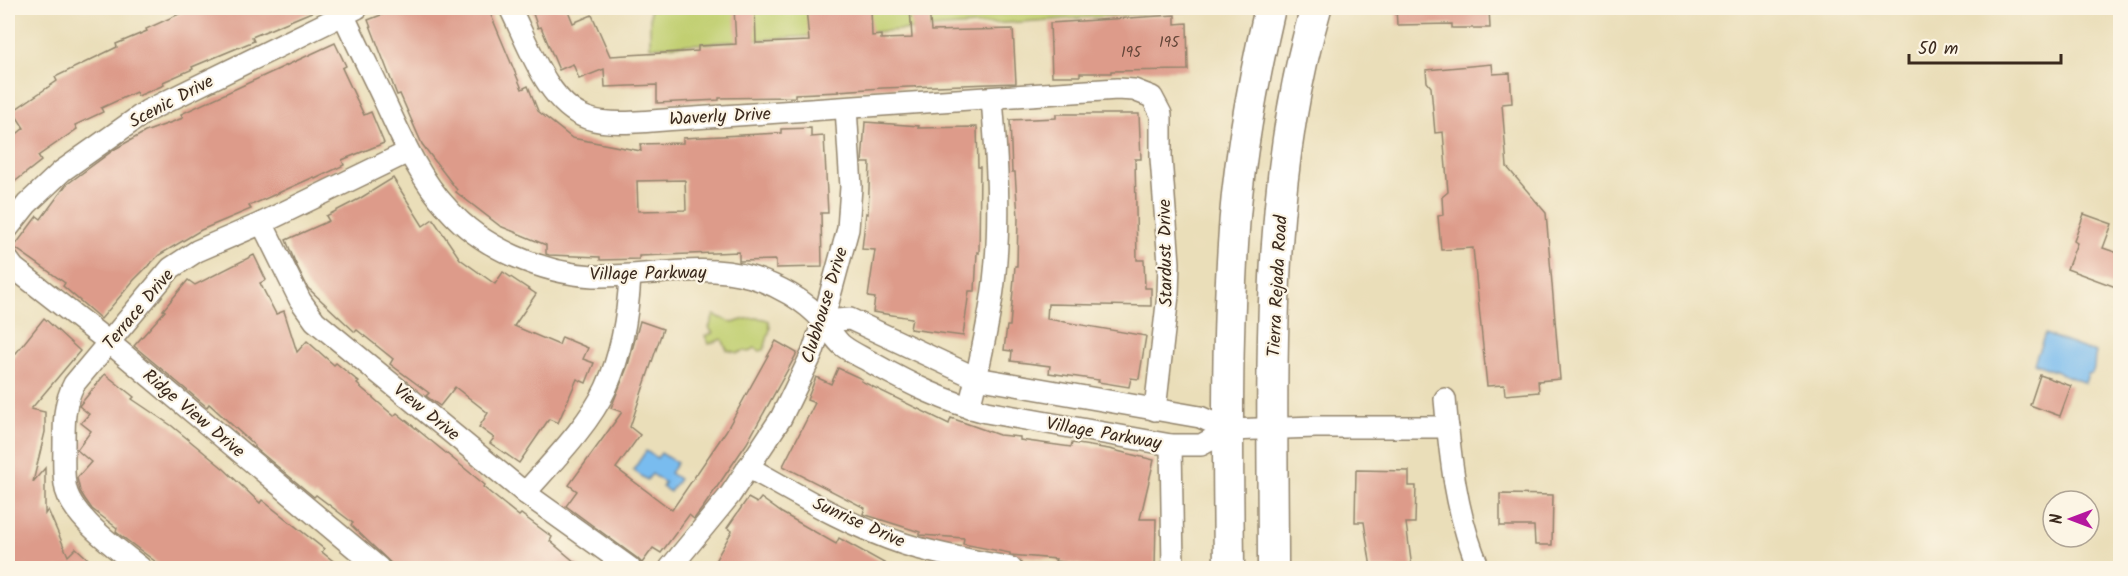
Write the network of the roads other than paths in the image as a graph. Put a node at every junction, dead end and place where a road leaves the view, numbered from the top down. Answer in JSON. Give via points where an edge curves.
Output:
{"nodes":[{"id":1,"x":510,"y":8,"type":"edge"},
{"id":2,"x":1270,"y":8,"type":"edge"},
{"id":3,"x":1316,"y":8,"type":"edge"},
{"id":4,"x":350,"y":11,"type":"edge"},
{"id":5,"x":1152,"y":97,"type":"joint"},
{"id":6,"x":992,"y":99,"type":"junction"},
{"id":7,"x":846,"y":108,"type":"junction"},
{"id":8,"x":408,"y":152,"type":"junction"},
{"id":9,"x":262,"y":223,"type":"junction"},
{"id":10,"x":8,"y":228,"type":"edge"},
{"id":11,"x":8,"y":260,"type":"edge"},
{"id":12,"x":630,"y":276,"type":"junction"},
{"id":13,"x":823,"y":321,"type":"junction"},
{"id":14,"x":110,"y":343,"type":"junction"},
{"id":15,"x":976,"y":378,"type":"junction"},
{"id":16,"x":1445,"y":399,"type":"dead end"},
{"id":17,"x":969,"y":408,"type":"junction"},
{"id":18,"x":1155,"y":410,"type":"junction"},
{"id":19,"x":1448,"y":427,"type":"junction"},
{"id":20,"x":1229,"y":430,"type":"junction"},
{"id":21,"x":1272,"y":430,"type":"junction"},
{"id":22,"x":1171,"y":445,"type":"junction"},
{"id":23,"x":748,"y":467,"type":"junction"},
{"id":24,"x":525,"y":493,"type":"junction"},
{"id":25,"x":141,"y":568,"type":"edge"},
{"id":26,"x":379,"y":568,"type":"edge"},
{"id":27,"x":630,"y":568,"type":"edge"},
{"id":28,"x":670,"y":568,"type":"edge"},
{"id":29,"x":1011,"y":568,"type":"edge"},
{"id":30,"x":1173,"y":568,"type":"edge"},
{"id":31,"x":1229,"y":568,"type":"edge"},
{"id":32,"x":1273,"y":568,"type":"edge"},
{"id":33,"x":1479,"y":568,"type":"edge"}],
"edges":[{"from":1,"to":7,"type":"street","name":"Waverly Drive","via":[[550,88],[566,107],[588,119],[612,122]]},
{"from":2,"to":20,"type":"main road","via":[[1255,72],[1235,222]]},
{"from":3,"to":21,"type":"main road","name":"Tierra Rejada Road","via":[[1289,124],[1281,200]]},
{"from":4,"to":8,"type":"street","name":"Village Parkway"},
{"from":4,"to":10,"type":"street","name":"Scenic Drive","via":[[147,111],[62,171]]},
{"from":5,"to":6,"type":"street","name":"Waverly Drive","via":[[1117,89]]},
{"from":5,"to":18,"type":"street","name":"Stardust Drive","via":[[1161,114],[1169,263]]},
{"from":6,"to":7,"type":"street","name":"Waverly Drive"},
{"from":6,"to":15,"type":"street","via":[[998,165],[997,236]]},
{"from":7,"to":13,"type":"street","name":"Clubhouse Drive","via":[[851,187],[848,229]]},
{"from":8,"to":9,"type":"street","name":"Terrace Drive"},
{"from":8,"to":12,"type":"street","name":"Village Parkway","via":[[449,211],[514,257],[549,269]]},
{"from":9,"to":14,"type":"street","name":"Terrace Drive","via":[[197,250],[171,268]]},
{"from":9,"to":24,"type":"street","name":"View Drive","via":[[300,300],[315,321]]},
{"from":11,"to":14,"type":"street","name":"Ridge View Drive"},
{"from":12,"to":13,"type":"street","name":"Village Parkway","via":[[713,271],[750,277],[808,305]]},
{"from":12,"to":24,"type":"street","via":[[618,357],[605,390],[582,425]]},
{"from":13,"to":15,"type":"street","name":"Village Parkway","via":[[850,319]]},
{"from":13,"to":17,"type":"street","name":"Village Parkway","via":[[841,345],[917,388]]},
{"from":13,"to":23,"type":"street","name":"Clubhouse Drive","via":[[812,354],[781,418]]},
{"from":14,"to":25,"type":"street","name":"Terrace Drive","via":[[68,396],[64,413],[65,486],[79,515]]},
{"from":14,"to":26,"type":"street","name":"Ridge View Drive"},
{"from":15,"to":17,"type":"street"},
{"from":15,"to":18,"type":"street","name":"Village Parkway"},
{"from":16,"to":19,"type":"street"},
{"from":17,"to":22,"type":"street","name":"Village Parkway"},
{"from":18,"to":20,"type":"street","name":"Village Parkway","via":[[1200,417]]},
{"from":19,"to":21,"type":"street","name":"Village Parkway"},
{"from":19,"to":33,"type":"street","via":[[1460,511]]},
{"from":20,"to":21,"type":"street","name":"Village Parkway"},
{"from":20,"to":22,"type":"street","name":"Village Parkway","via":[[1201,445]]},
{"from":20,"to":31,"type":"main road"},
{"from":21,"to":32,"type":"main road","name":"Tierra Rejada Road"},
{"from":22,"to":30,"type":"street"},
{"from":23,"to":28,"type":"street","name":"Clubhouse Drive"},
{"from":23,"to":29,"type":"street","name":"Sunrise Drive","via":[[839,516],[902,543]]},
{"from":24,"to":27,"type":"street","name":"View Drive"}]}
